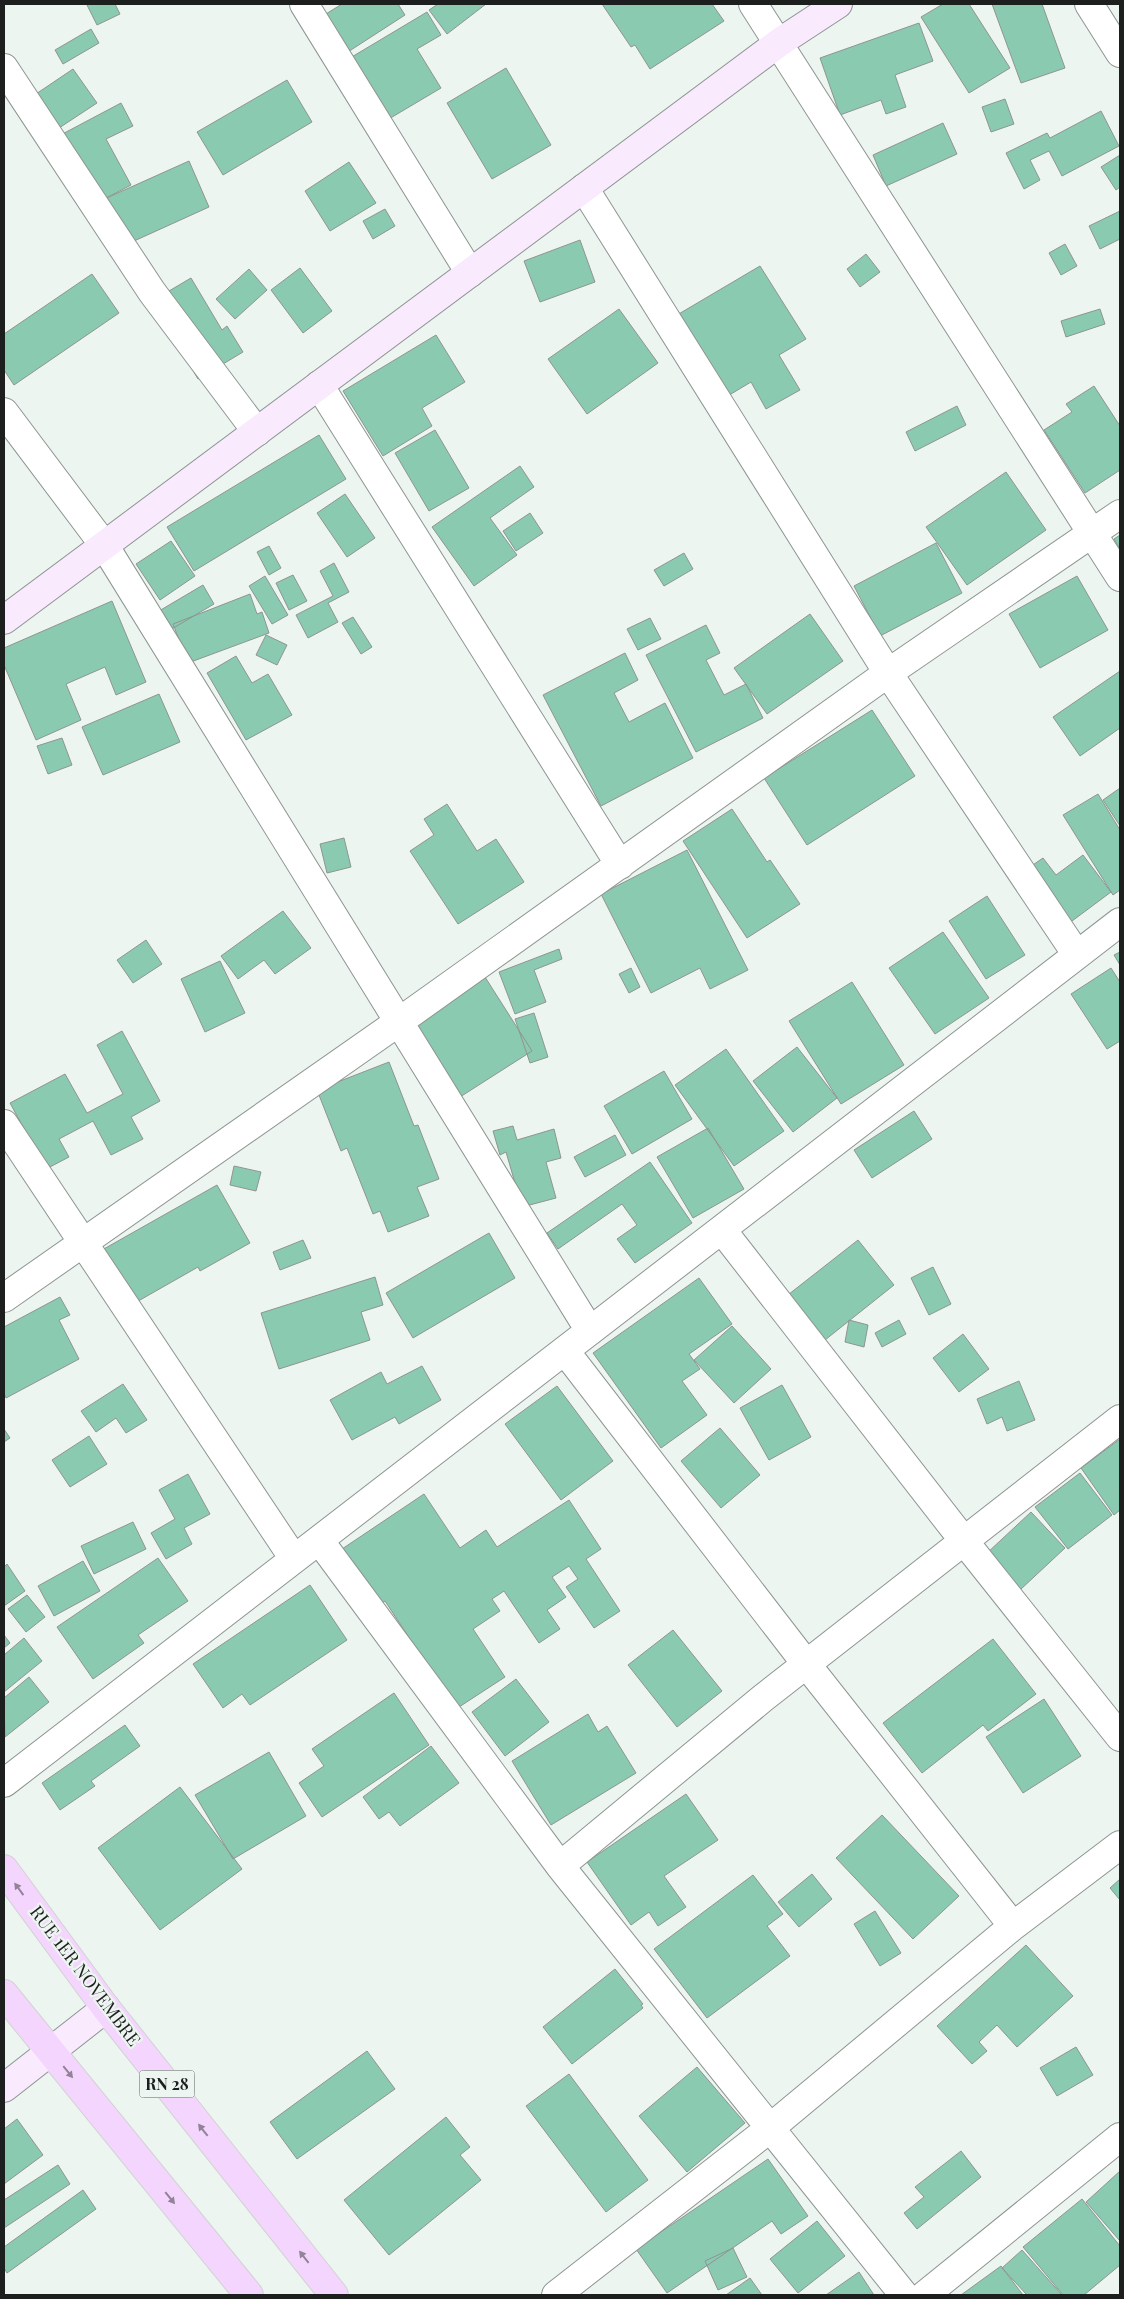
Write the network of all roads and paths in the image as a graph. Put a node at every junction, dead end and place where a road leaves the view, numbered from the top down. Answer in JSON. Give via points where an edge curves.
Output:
{"nodes":[{"id":1,"x":304,"y":4,"type":"edge"},
{"id":2,"x":753,"y":4,"type":"edge"},
{"id":3,"x":838,"y":4,"type":"edge"},
{"id":4,"x":1089,"y":4,"type":"edge"},
{"id":5,"x":780,"y":42,"type":"junction"},
{"id":6,"x":1120,"y":53,"type":"edge"},
{"id":7,"x":4,"y":68,"type":"edge"},
{"id":8,"x":584,"y":188,"type":"junction"},
{"id":9,"x":470,"y":273,"type":"junction"},
{"id":10,"x":319,"y":385,"type":"junction"},
{"id":11,"x":4,"y":412,"type":"edge"},
{"id":12,"x":257,"y":432,"type":"junction"},
{"id":13,"x":1120,"y":514,"type":"edge"},
{"id":14,"x":1092,"y":534,"type":"junction"},
{"id":15,"x":104,"y":545,"type":"junction"},
{"id":16,"x":1120,"y":578,"type":"edge"},
{"id":17,"x":4,"y":620,"type":"edge"},
{"id":18,"x":888,"y":673,"type":"junction"},
{"id":19,"x":620,"y":865,"type":"junction"},
{"id":20,"x":1120,"y":922,"type":"edge"},
{"id":21,"x":1077,"y":955,"type":"junction"},
{"id":22,"x":400,"y":1022,"type":"junction"},
{"id":23,"x":4,"y":1124,"type":"edge"},
{"id":24,"x":722,"y":1230,"type":"junction"},
{"id":25,"x":84,"y":1242,"type":"junction"},
{"id":26,"x":4,"y":1298,"type":"edge"},
{"id":27,"x":590,"y":1331,"type":"junction"},
{"id":28,"x":565,"y":1351,"type":"junction"},
{"id":29,"x":1120,"y":1419,"type":"edge"},
{"id":30,"x":319,"y":1540,"type":"junction"},
{"id":31,"x":964,"y":1541,"type":"junction"},
{"id":32,"x":294,"y":1559,"type":"junction"},
{"id":33,"x":807,"y":1665,"type":"junction"},
{"id":34,"x":1120,"y":1737,"type":"edge"},
{"id":35,"x":4,"y":1783,"type":"edge"},
{"id":36,"x":1120,"y":1846,"type":"edge"},
{"id":37,"x":560,"y":1866,"type":"junction"},
{"id":38,"x":4,"y":1869,"type":"edge"},
{"id":39,"x":1013,"y":1926,"type":"junction"},
{"id":40,"x":4,"y":1994,"type":"edge"},
{"id":41,"x":106,"y":2008,"type":"junction"},
{"id":42,"x":51,"y":2052,"type":"junction"},
{"id":43,"x":4,"y":2088,"type":"edge"},
{"id":44,"x":769,"y":2129,"type":"junction"},
{"id":45,"x":1120,"y":2137,"type":"edge"},
{"id":46,"x":249,"y":2295,"type":"edge"},
{"id":47,"x":334,"y":2295,"type":"edge"},
{"id":48,"x":556,"y":2295,"type":"edge"},
{"id":49,"x":904,"y":2295,"type":"edge"},
{"id":50,"x":925,"y":2295,"type":"edge"}],
"edges":[{"from":1,"to":9,"type":"street"},
{"from":2,"to":5,"type":"street"},
{"from":3,"to":5,"type":"street"},
{"from":4,"to":6,"type":"street"},
{"from":5,"to":8,"type":"street"},
{"from":5,"to":14,"type":"street"},
{"from":7,"to":12,"type":"street","via":[[152,292]]},
{"from":8,"to":9,"type":"street"},
{"from":8,"to":18,"type":"street"},
{"from":9,"to":10,"type":"street"},
{"from":10,"to":12,"type":"street"},
{"from":10,"to":19,"type":"street"},
{"from":11,"to":15,"type":"street"},
{"from":12,"to":15,"type":"street"},
{"from":13,"to":14,"type":"street"},
{"from":14,"to":16,"type":"street"},
{"from":14,"to":18,"type":"street"},
{"from":15,"to":17,"type":"street"},
{"from":15,"to":22,"type":"street"},
{"from":18,"to":19,"type":"street"},
{"from":18,"to":21,"type":"street"},
{"from":19,"to":22,"type":"street"},
{"from":20,"to":21,"type":"street"},
{"from":21,"to":24,"type":"street"},
{"from":22,"to":25,"type":"street"},
{"from":22,"to":27,"type":"street"},
{"from":23,"to":25,"type":"street"},
{"from":24,"to":27,"type":"street"},
{"from":24,"to":31,"type":"street"},
{"from":25,"to":26,"type":"street"},
{"from":25,"to":32,"type":"street"},
{"from":27,"to":28,"type":"street"},
{"from":28,"to":30,"type":"street"},
{"from":28,"to":33,"type":"street"},
{"from":29,"to":31,"type":"street"},
{"from":30,"to":32,"type":"street"},
{"from":30,"to":37,"type":"street"},
{"from":31,"to":33,"type":"street"},
{"from":31,"to":34,"type":"street"},
{"from":32,"to":35,"type":"street"},
{"from":33,"to":37,"type":"street"},
{"from":33,"to":39,"type":"street"},
{"from":36,"to":39,"type":"street"},
{"from":37,"to":44,"type":"street"},
{"from":41,"to":38,"type":"main road","name":"RUE 1ER NOVEMBRE","number":"RN 28","one_way":true},
{"from":39,"to":44,"type":"street"},
{"from":40,"to":42,"type":"main road"},
{"from":41,"to":42,"type":"street"},
{"from":47,"to":41,"type":"main road","name":"RUE 1ER NOVEMBRE","number":"RN 28","one_way":true},
{"from":42,"to":43,"type":"street"},
{"from":42,"to":46,"type":"main road","one_way":true},
{"from":44,"to":48,"type":"street"},
{"from":44,"to":49,"type":"street"},
{"from":45,"to":50,"type":"street"}]}
